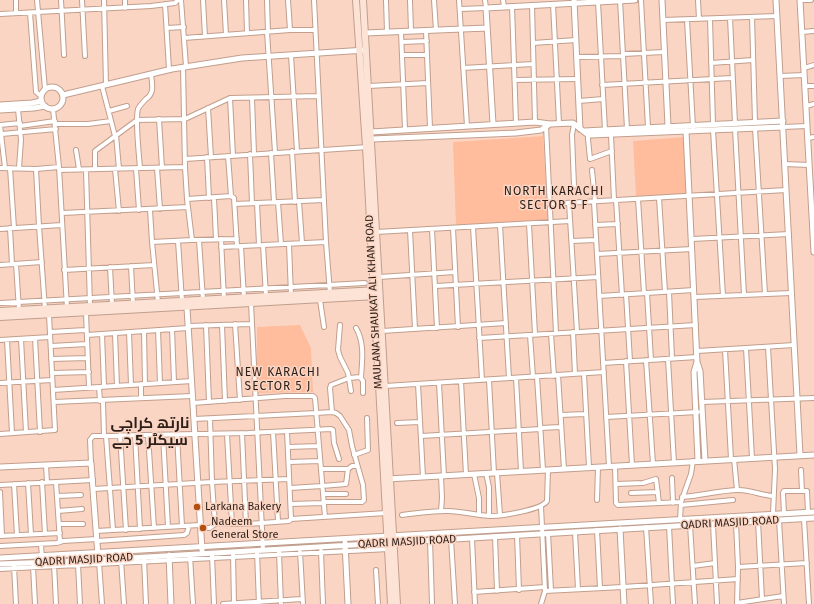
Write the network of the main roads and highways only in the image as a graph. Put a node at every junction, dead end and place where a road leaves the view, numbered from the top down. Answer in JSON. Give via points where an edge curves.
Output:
{"nodes":[{"id":1,"x":356,"y":0,"type":"edge"},
{"id":2,"x":363,"y":0,"type":"edge"},
{"id":3,"x":363,"y":50,"type":"junction"},
{"id":4,"x":369,"y":147,"type":"junction"},
{"id":5,"x":377,"y":294,"type":"junction"},
{"id":6,"x":0,"y":311,"type":"edge"},
{"id":7,"x":0,"y":317,"type":"edge"},
{"id":8,"x":387,"y":479,"type":"junction"},
{"id":9,"x":391,"y":543,"type":"junction"},
{"id":10,"x":391,"y":604,"type":"edge"},
{"id":11,"x":397,"y":604,"type":"edge"}],
"edges":[{"from":1,"to":3,"type":"main road","name":"MAULANA SHAUKAT ALI KHAN ROAD"},
{"from":2,"to":3,"type":"main road","name":"MAULANA SHAUKAT ALI KHAN ROAD"},
{"from":3,"to":4,"type":"main road","name":"MAULANA SHAUKAT ALI KHAN ROAD"},
{"from":3,"to":4,"type":"main road","name":"MAULANA SHAUKAT ALI KHAN ROAD","via":[[372,139]]},
{"from":4,"to":5,"type":"main road","name":"MAULANA SHAUKAT ALI KHAN ROAD"},
{"from":4,"to":5,"type":"main road","name":"MAULANA SHAUKAT ALI KHAN ROAD","via":[[379,277]]},
{"from":5,"to":6,"type":"main road","via":[[330,293]]},
{"from":5,"to":7,"type":"main road","via":[[320,300]]},
{"from":5,"to":8,"type":"main road","name":"MAULANA SHAUKAT ALI KHAN ROAD"},
{"from":5,"to":8,"type":"main road","name":"MAULANA SHAUKAT ALI KHAN ROAD","via":[[385,386]]},
{"from":8,"to":9,"type":"main road","name":"MAULANA SHAUKAT ALI KHAN ROAD"},
{"from":8,"to":9,"type":"main road","name":"MAULANA SHAUKAT ALI KHAN ROAD","via":[[386,513]]},
{"from":9,"to":10,"type":"main road","name":"MAULANA SHAUKAT ALI KHAN ROAD"},
{"from":9,"to":11,"type":"main road","name":"MAULANA SHAUKAT ALI KHAN ROAD"}]}
